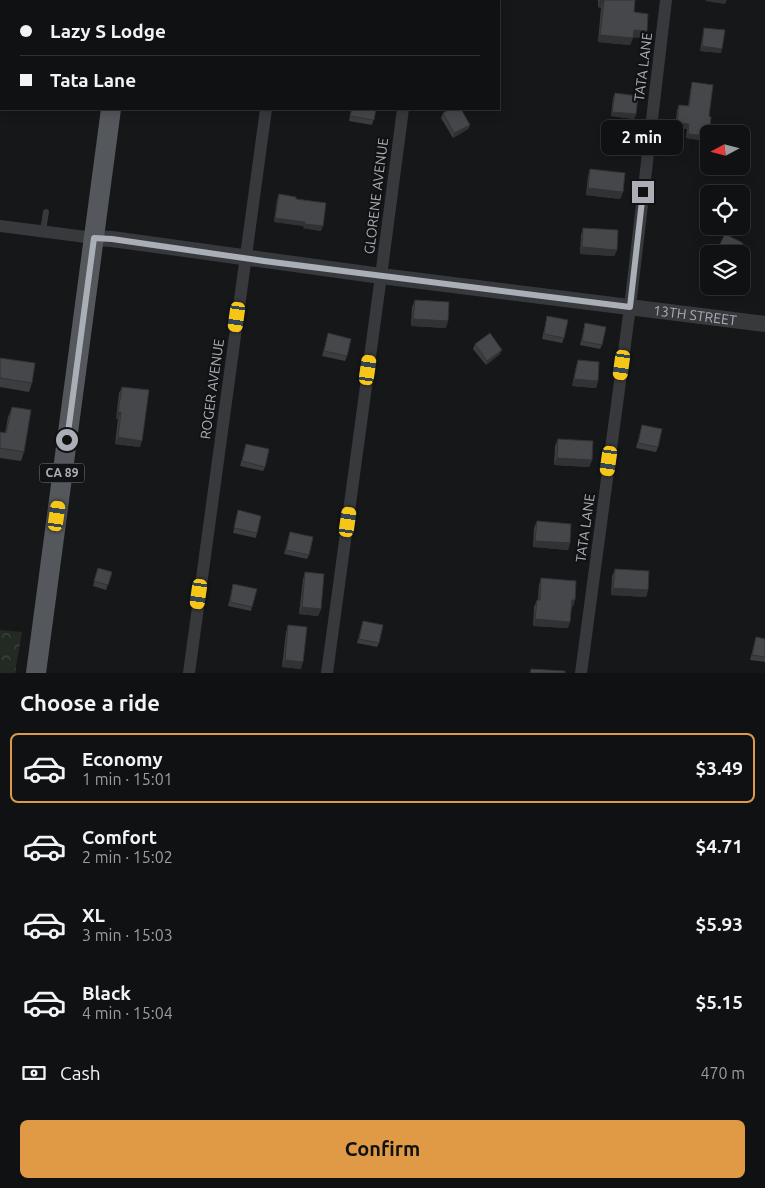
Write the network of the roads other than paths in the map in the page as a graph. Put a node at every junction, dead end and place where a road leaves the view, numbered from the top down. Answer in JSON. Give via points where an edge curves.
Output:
{"nodes":[{"id":1,"x":666,"y":0,"type":"edge"},
{"id":2,"x":111,"y":110,"type":"edge"},
{"id":3,"x":266,"y":110,"type":"edge"},
{"id":4,"x":403,"y":110,"type":"edge"},
{"id":5,"x":46,"y":212,"type":"dead end"},
{"id":6,"x":0,"y":226,"type":"edge"},
{"id":7,"x":43,"y":231,"type":"junction"},
{"id":8,"x":94,"y":238,"type":"junction"},
{"id":9,"x":245,"y":258,"type":"junction"},
{"id":10,"x":381,"y":276,"type":"junction"},
{"id":11,"x":630,"y":307,"type":"junction"},
{"id":12,"x":765,"y":324,"type":"edge"},
{"id":13,"x":36,"y":673,"type":"edge"},
{"id":14,"x":188,"y":673,"type":"edge"},
{"id":15,"x":327,"y":673,"type":"edge"},
{"id":16,"x":581,"y":673,"type":"edge"}],
"edges":[{"from":1,"to":11,"type":"street","name":"TATA LANE"},
{"from":2,"to":8,"type":"main road","number":"CA 89"},
{"from":3,"to":9,"type":"street","name":"ROGER AVENUE"},
{"from":4,"to":10,"type":"street","name":"GLORENE AVENUE"},
{"from":5,"to":7,"type":"lane"},
{"from":6,"to":7,"type":"street","name":"13TH STREET"},
{"from":7,"to":8,"type":"street","name":"13TH STREET"},
{"from":8,"to":9,"type":"street","name":"13TH STREET"},
{"from":8,"to":13,"type":"main road","number":"CA 89"},
{"from":9,"to":10,"type":"street","name":"13TH STREET"},
{"from":9,"to":14,"type":"street","name":"ROGER AVENUE"},
{"from":10,"to":11,"type":"street","name":"13TH STREET"},
{"from":10,"to":15,"type":"street","name":"GLORENE AVENUE"},
{"from":11,"to":12,"type":"street","name":"13TH STREET"},
{"from":11,"to":16,"type":"street","name":"TATA LANE"}]}
